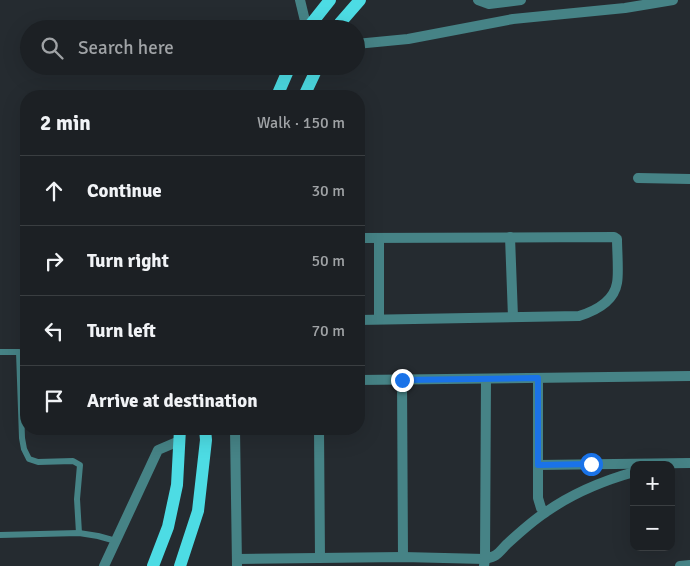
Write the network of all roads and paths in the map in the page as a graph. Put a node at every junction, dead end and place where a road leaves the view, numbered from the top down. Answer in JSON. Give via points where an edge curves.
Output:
{"nodes":[{"id":1,"x":300,"y":0,"type":"edge"},
{"id":2,"x":330,"y":0,"type":"edge"},
{"id":3,"x":360,"y":0,"type":"edge"},
{"id":4,"x":478,"y":0,"type":"edge"},
{"id":5,"x":521,"y":0,"type":"edge"},
{"id":6,"x":673,"y":0,"type":"edge"},
{"id":7,"x":305,"y":20,"type":"edge"},
{"id":8,"x":314,"y":20,"type":"edge"},
{"id":9,"x":342,"y":20,"type":"edge"},
{"id":10,"x":365,"y":43,"type":"edge"},
{"id":11,"x":286,"y":75,"type":"edge"},
{"id":12,"x":314,"y":75,"type":"edge"},
{"id":13,"x":280,"y":90,"type":"edge"},
{"id":14,"x":307,"y":90,"type":"edge"},
{"id":15,"x":638,"y":178,"type":"dead end"},
{"id":16,"x":690,"y":179,"type":"edge"},
{"id":17,"x":510,"y":237,"type":"junction"},
{"id":18,"x":365,"y":238,"type":"edge"},
{"id":19,"x":379,"y":238,"type":"junction"},
{"id":20,"x":514,"y":317,"type":"junction"},
{"id":21,"x":379,"y":319,"type":"junction"},
{"id":22,"x":365,"y":320,"type":"edge"},
{"id":23,"x":0,"y":352,"type":"edge"},
{"id":24,"x":690,"y":376,"type":"edge"},
{"id":25,"x":538,"y":378,"type":"junction"},
{"id":26,"x":486,"y":379,"type":"junction"},
{"id":27,"x":365,"y":380,"type":"edge"},
{"id":28,"x":402,"y":380,"type":"junction"},
{"id":29,"x":20,"y":381,"type":"edge"},
{"id":30,"x":22,"y":435,"type":"edge"},
{"id":31,"x":179,"y":435,"type":"edge"},
{"id":32,"x":206,"y":435,"type":"edge"},
{"id":33,"x":236,"y":435,"type":"edge"},
{"id":34,"x":319,"y":435,"type":"edge"},
{"id":35,"x":675,"y":463,"type":"edge"},
{"id":36,"x":690,"y":463,"type":"edge"},
{"id":37,"x":630,"y":464,"type":"edge"},
{"id":38,"x":538,"y":465,"type":"junction"},
{"id":39,"x":630,"y":473,"type":"edge"},
{"id":40,"x":545,"y":512,"type":"junction"},
{"id":41,"x":79,"y":533,"type":"junction"},
{"id":42,"x":0,"y":535,"type":"edge"},
{"id":43,"x":116,"y":541,"type":"junction"},
{"id":44,"x":403,"y":557,"type":"junction"},
{"id":45,"x":320,"y":558,"type":"junction"},
{"id":46,"x":237,"y":562,"type":"edge"},
{"id":47,"x":484,"y":562,"type":"edge"},
{"id":48,"x":690,"y":565,"type":"edge"},
{"id":49,"x":104,"y":566,"type":"edge"},
{"id":50,"x":153,"y":566,"type":"edge"},
{"id":51,"x":180,"y":566,"type":"edge"},
{"id":52,"x":680,"y":566,"type":"edge"}],
"edges":[{"from":1,"to":7,"type":"street"},
{"from":2,"to":8,"type":"main road"},
{"from":3,"to":9,"type":"main road"},
{"from":4,"to":5,"type":"street","via":[[489,4]]},
{"from":6,"to":10,"type":"street","via":[[514,19],[408,40]]},
{"from":11,"to":13,"type":"main road"},
{"from":12,"to":14,"type":"main road"},
{"from":15,"to":16,"type":"street"},
{"from":17,"to":19,"type":"street"},
{"from":17,"to":20,"type":"street"},
{"from":17,"to":20,"type":"street","via":[[614,236],[617,239],[618,283],[603,305],[580,316]]},
{"from":18,"to":19,"type":"street"},
{"from":19,"to":21,"type":"street"},
{"from":20,"to":21,"type":"street"},
{"from":21,"to":22,"type":"street"},
{"from":23,"to":29,"type":"lane","via":[[19,352]]},
{"from":24,"to":25,"type":"street"},
{"from":25,"to":26,"type":"street"},
{"from":25,"to":38,"type":"street"},
{"from":26,"to":28,"type":"street"},
{"from":26,"to":47,"type":"street"},
{"from":27,"to":28,"type":"street"},
{"from":28,"to":44,"type":"street"},
{"from":30,"to":41,"type":"lane","via":[[30,459],[38,462],[73,461],[80,465]]},
{"from":31,"to":43,"type":"street","via":[[158,450]]},
{"from":31,"to":50,"type":"main road","via":[[177,485],[168,527]]},
{"from":32,"to":51,"type":"main road","via":[[198,511]]},
{"from":33,"to":46,"type":"street"},
{"from":34,"to":45,"type":"street"},
{"from":35,"to":36,"type":"street"},
{"from":37,"to":38,"type":"street"},
{"from":38,"to":40,"type":"street","via":[[538,498]]},
{"from":39,"to":40,"type":"street","via":[[587,488]]},
{"from":40,"to":47,"type":"street"},
{"from":41,"to":42,"type":"lane"},
{"from":41,"to":43,"type":"lane"},
{"from":43,"to":49,"type":"street"},
{"from":44,"to":45,"type":"street"},
{"from":44,"to":47,"type":"street"},
{"from":45,"to":46,"type":"street"},
{"from":48,"to":52,"type":"street"}]}
